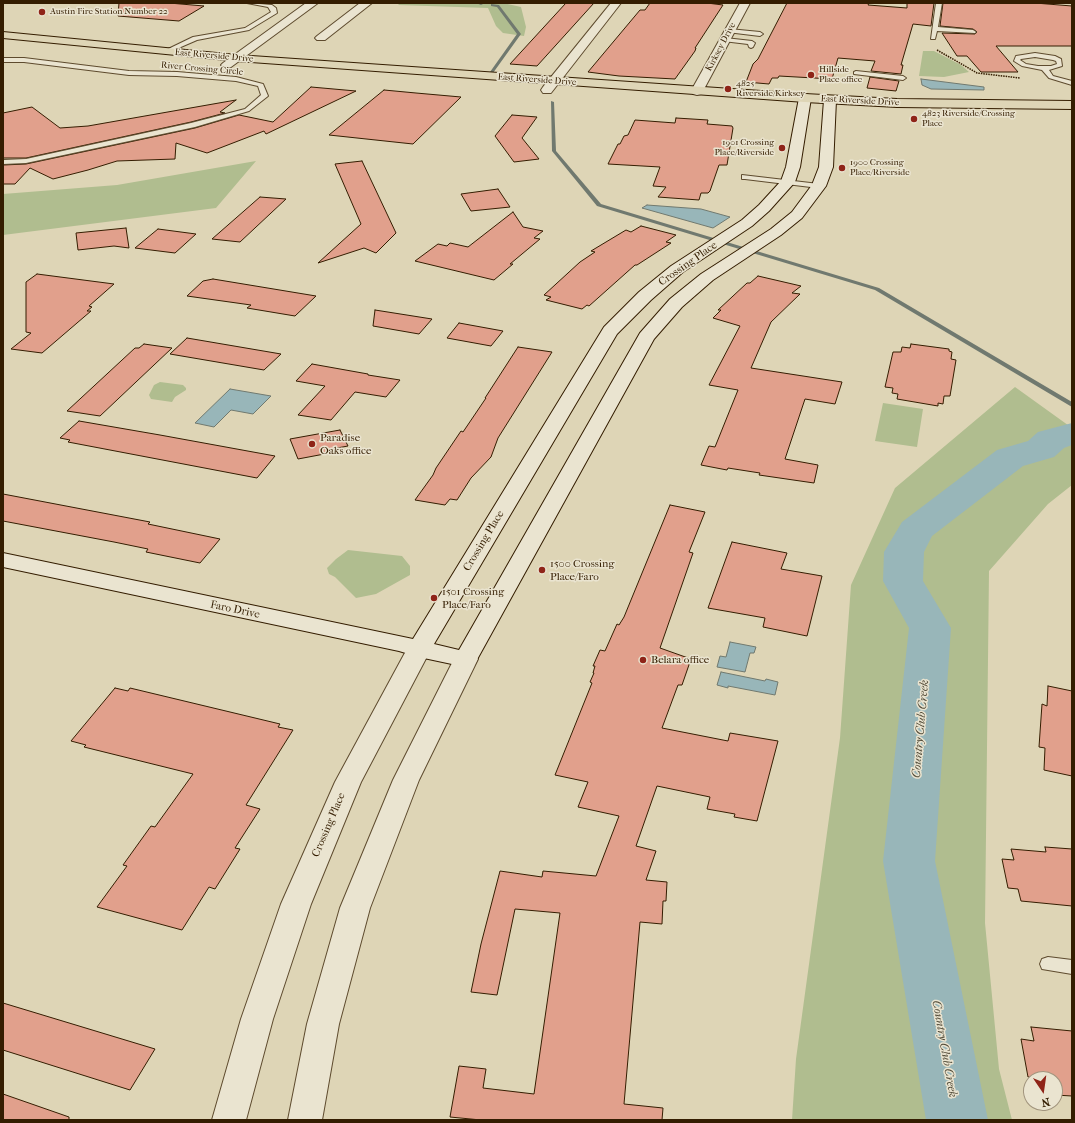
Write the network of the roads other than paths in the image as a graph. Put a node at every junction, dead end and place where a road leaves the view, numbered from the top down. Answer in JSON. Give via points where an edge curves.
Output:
{"nodes":[{"id":1,"x":250,"y":3,"type":"edge"},
{"id":2,"x":314,"y":3,"type":"edge"},
{"id":3,"x":367,"y":3,"type":"edge"},
{"id":4,"x":616,"y":3,"type":"edge"},
{"id":5,"x":744,"y":3,"type":"edge"},
{"id":6,"x":939,"y":3,"type":"edge"},
{"id":7,"x":935,"y":29,"type":"junction"},
{"id":8,"x":973,"y":32,"type":"dead end"},
{"id":9,"x":760,"y":34,"type":"dead end"},
{"id":10,"x":3,"y":35,"type":"edge"},
{"id":11,"x":727,"y":35,"type":"junction"},
{"id":12,"x":321,"y":38,"type":"dead end"},
{"id":13,"x":934,"y":38,"type":"road end"},
{"id":14,"x":3,"y":45,"type":"edge"},
{"id":15,"x":751,"y":46,"type":"dead end"},
{"id":16,"x":165,"y":52,"type":"junction"},
{"id":17,"x":238,"y":58,"type":"junction"},
{"id":18,"x":3,"y":60,"type":"edge"},
{"id":19,"x":227,"y":65,"type":"junction"},
{"id":20,"x":1044,"y":68,"type":"junction"},
{"id":21,"x":856,"y":73,"type":"dead end"},
{"id":22,"x":903,"y":78,"type":"dead end"},
{"id":23,"x":1072,"y":83,"type":"edge"},
{"id":24,"x":551,"y":86,"type":"junction"},
{"id":25,"x":697,"y":90,"type":"junction"},
{"id":26,"x":805,"y":103,"type":"junction"},
{"id":27,"x":830,"y":105,"type":"junction"},
{"id":28,"x":1072,"y":105,"type":"edge"},
{"id":29,"x":1033,"y":114,"type":"junction"},
{"id":30,"x":1072,"y":114,"type":"edge"},
{"id":31,"x":3,"y":162,"type":"edge"},
{"id":32,"x":745,"y":177,"type":"dead end"},
{"id":33,"x":788,"y":182,"type":"junction"},
{"id":34,"x":819,"y":186,"type":"junction"},
{"id":35,"x":3,"y":560,"type":"edge"},
{"id":36,"x":418,"y":649,"type":"junction"},
{"id":37,"x":466,"y":659,"type":"junction"},
{"id":38,"x":1048,"y":964,"type":"dead end"},
{"id":39,"x":1072,"y":968,"type":"edge"},
{"id":40,"x":229,"y":1120,"type":"edge"},
{"id":41,"x":305,"y":1120,"type":"edge"}],
"edges":[{"from":1,"to":16,"type":"lane","via":[[270,6],[274,13],[246,29],[195,38]]},
{"from":2,"to":17,"type":"street"},
{"from":3,"to":12,"type":"street"},
{"from":4,"to":24,"type":"street"},
{"from":5,"to":11,"type":"street","name":"Kirksey Drive"},
{"from":6,"to":7,"type":"lane"},
{"from":7,"to":8,"type":"lane"},
{"from":7,"to":13,"type":"lane"},
{"from":9,"to":11,"type":"lane"},
{"from":10,"to":16,"type":"main road","name":"East Riverside Drive"},
{"from":11,"to":15,"type":"lane","via":[[752,43]]},
{"from":11,"to":25,"type":"street","name":"Kirksey Drive"},
{"from":14,"to":19,"type":"main road","name":"East Riverside Drive"},
{"from":16,"to":17,"type":"main road","name":"East Riverside Drive"},
{"from":17,"to":19,"type":"street"},
{"from":17,"to":24,"type":"main road","name":"East Riverside Drive"},
{"from":18,"to":31,"type":"lane","name":"River Crossing Circle","via":[[24,60],[129,73],[236,79],[261,85],[265,96],[247,110],[192,125],[26,161]]},
{"from":19,"to":24,"type":"main road","name":"East Riverside Drive"},
{"from":20,"to":20,"type":"lane","via":[[1057,67],[1061,63],[1055,58],[1042,55],[1028,55],[1016,59],[1024,65]]},
{"from":20,"to":23,"type":"lane","via":[[1051,77]]},
{"from":21,"to":22,"type":"lane"},
{"from":24,"to":25,"type":"main road","name":"East Riverside Drive"},
{"from":24,"to":26,"type":"main road","name":"East Riverside Drive"},
{"from":25,"to":26,"type":"main road","name":"East Riverside Drive"},
{"from":26,"to":27,"type":"main road","name":"East Riverside Drive"},
{"from":26,"to":33,"type":"street","name":"Crossing Place"},
{"from":27,"to":28,"type":"main road","name":"East Riverside Drive"},
{"from":27,"to":29,"type":"main road","name":"East Riverside Drive","via":[[944,114]]},
{"from":27,"to":34,"type":"street","name":"Crossing Place","via":[[826,167]]},
{"from":28,"to":29,"type":"main road","via":[[1036,109],[1033,110]]},
{"from":29,"to":30,"type":"main road","name":"East Riverside Drive"},
{"from":32,"to":33,"type":"lane"},
{"from":33,"to":34,"type":"lane"},
{"from":33,"to":36,"type":"street","name":"Crossing Place","via":[[747,224],[677,269],[610,331]]},
{"from":34,"to":37,"type":"street","name":"Crossing Place","via":[[797,215],[708,277],[676,303],[646,337]]},
{"from":35,"to":36,"type":"street","name":"Faro Drive"},
{"from":36,"to":37,"type":"street","name":"Faro Drive"},
{"from":36,"to":40,"type":"street","name":"Crossing Place","via":[[348,782],[296,904],[257,1019]]},
{"from":37,"to":41,"type":"street","name":"Crossing Place","via":[[406,780],[355,908],[323,1024]]},
{"from":38,"to":39,"type":"lane"}]}
